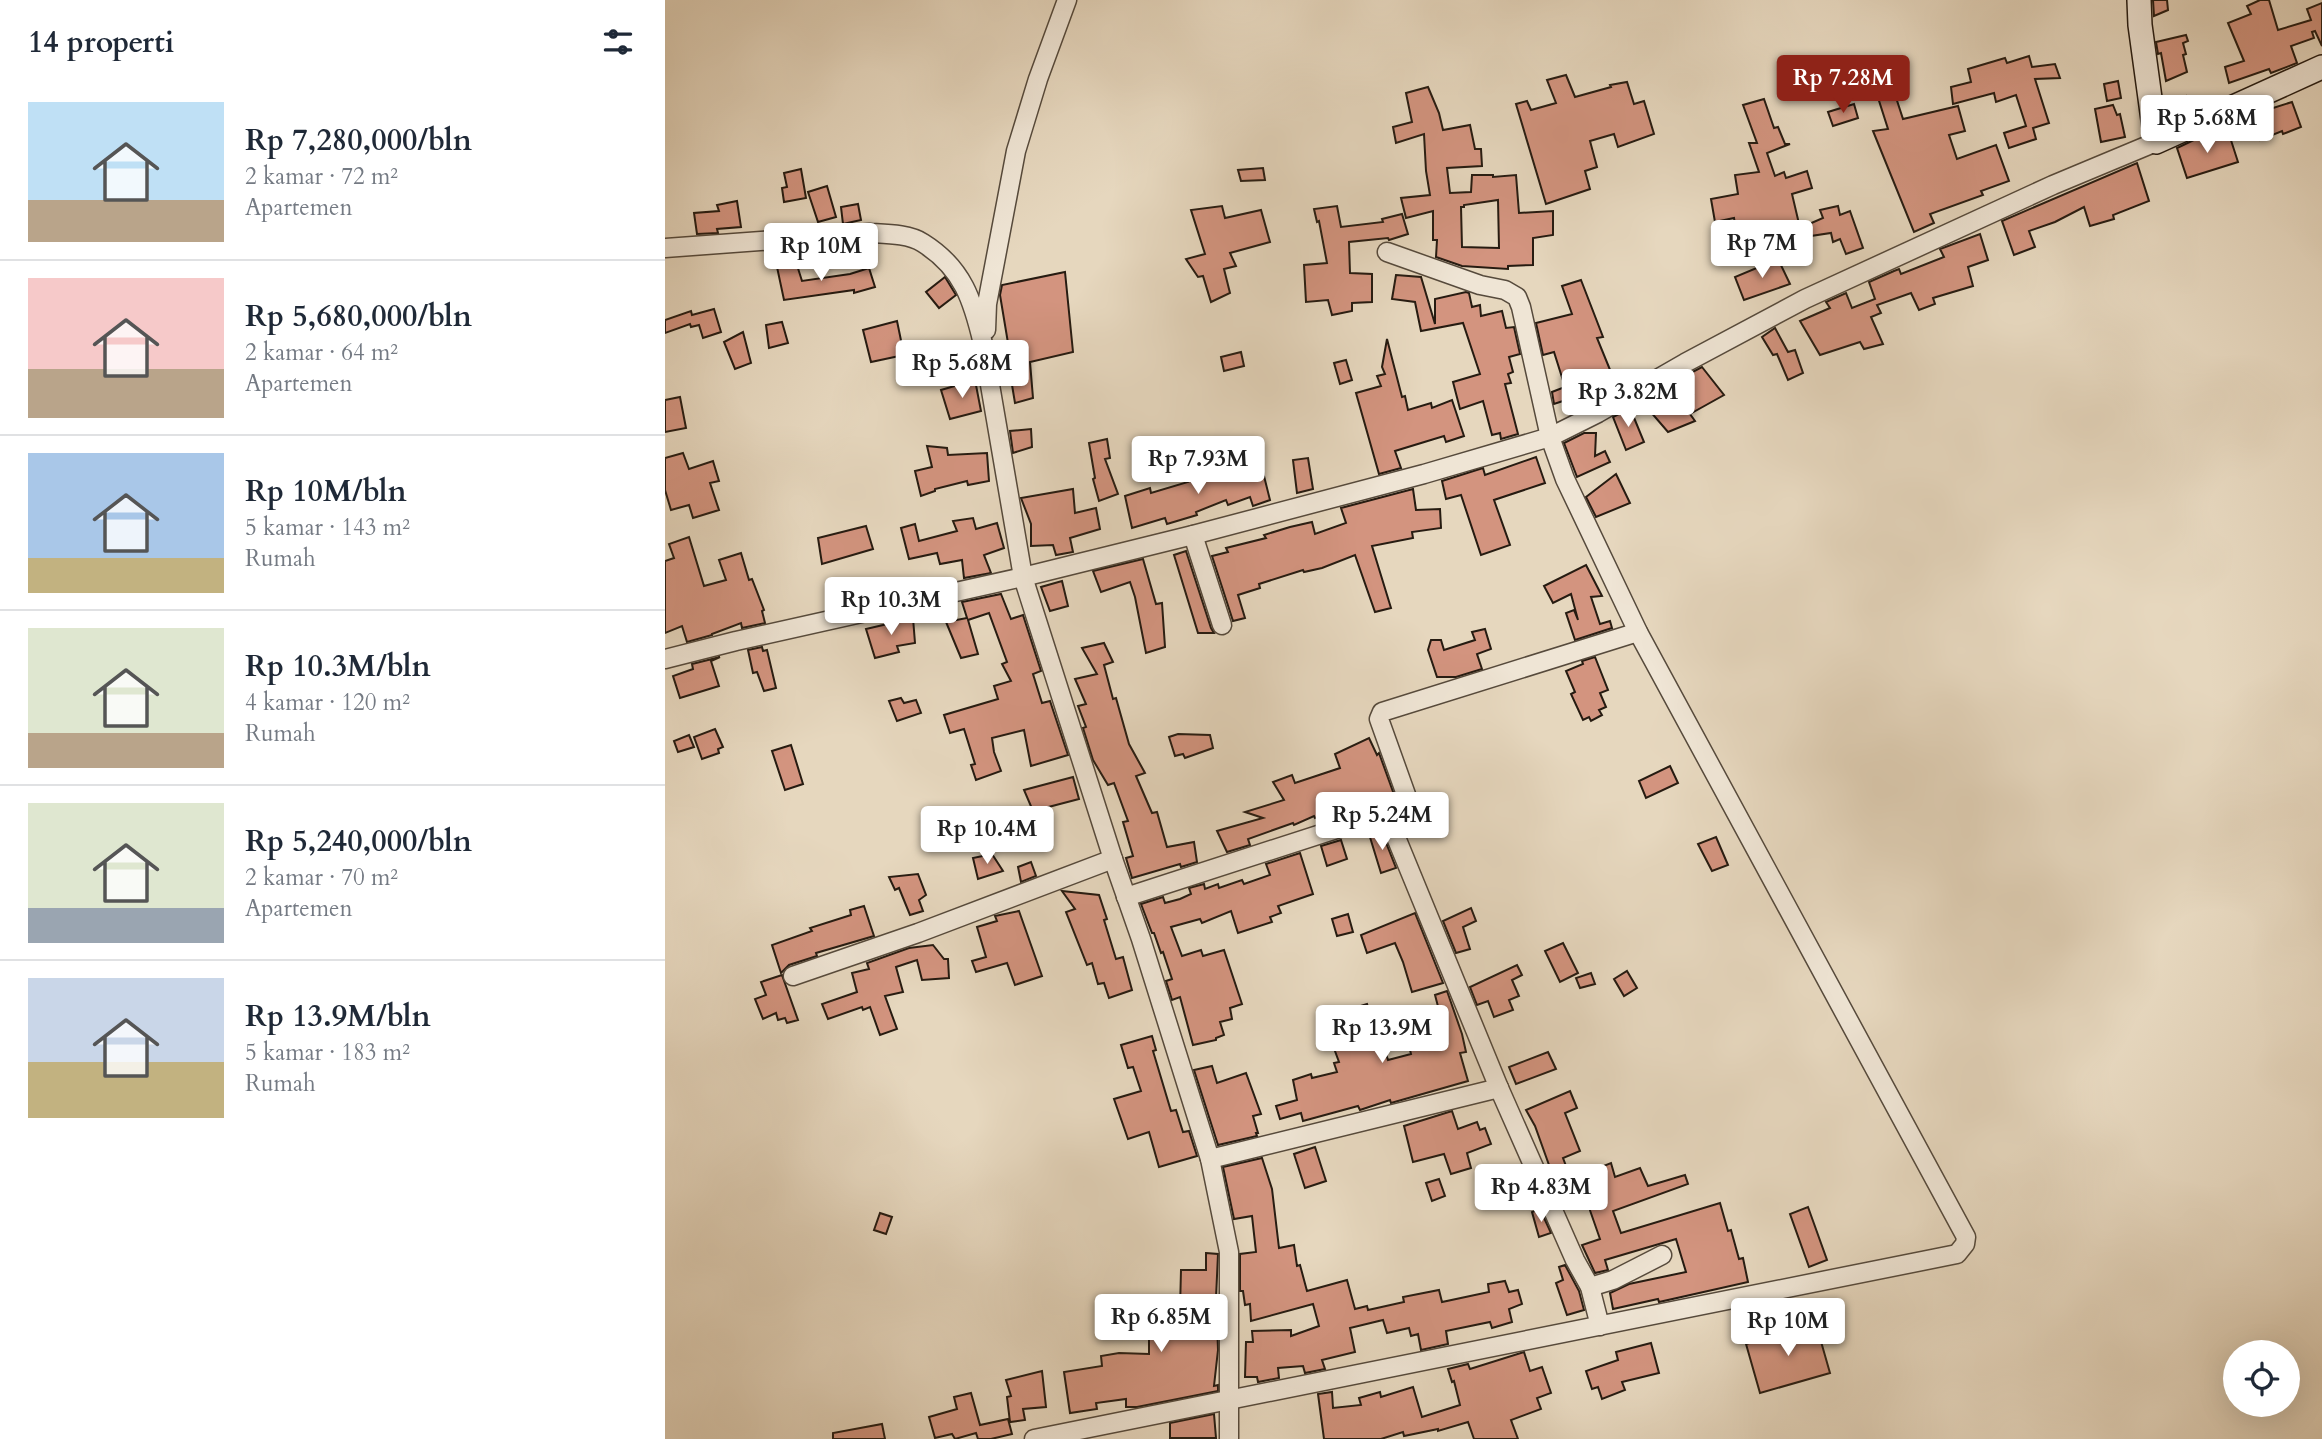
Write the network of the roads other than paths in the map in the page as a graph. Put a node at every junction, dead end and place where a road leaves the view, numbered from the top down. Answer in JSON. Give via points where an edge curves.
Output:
{"nodes":[{"id":1,"x":1067,"y":0,"type":"edge"},
{"id":2,"x":2139,"y":0,"type":"edge"},
{"id":3,"x":2322,"y":67,"type":"edge"},
{"id":4,"x":2156,"y":142,"type":"junction"},
{"id":5,"x":665,"y":248,"type":"edge"},
{"id":6,"x":1387,"y":252,"type":"dead end"},
{"id":7,"x":983,"y":344,"type":"junction"},
{"id":8,"x":1550,"y":437,"type":"junction"},
{"id":9,"x":1193,"y":535,"type":"junction"},
{"id":10,"x":1023,"y":577,"type":"junction"},
{"id":11,"x":1222,"y":625,"type":"dead end"},
{"id":12,"x":1638,"y":632,"type":"junction"},
{"id":13,"x":665,"y":659,"type":"edge"},
{"id":14,"x":1385,"y":813,"type":"junction"},
{"id":15,"x":1113,"y":859,"type":"junction"},
{"id":16,"x":1126,"y":897,"type":"junction"},
{"id":17,"x":793,"y":976,"type":"dead end"},
{"id":18,"x":1499,"y":1088,"type":"junction"},
{"id":19,"x":1210,"y":1159,"type":"junction"},
{"id":20,"x":1662,"y":1255,"type":"dead end"},
{"id":21,"x":1591,"y":1287,"type":"junction"},
{"id":22,"x":1600,"y":1326,"type":"junction"},
{"id":23,"x":1230,"y":1399,"type":"junction"},
{"id":24,"x":1034,"y":1439,"type":"edge"},
{"id":25,"x":1229,"y":1439,"type":"edge"}],
"edges":[{"from":1,"to":7,"type":"street","via":[[1016,151]]},
{"from":2,"to":4,"type":"street"},
{"from":3,"to":4,"type":"street"},
{"from":4,"to":8,"type":"street","via":[[1805,299]]},
{"from":5,"to":7,"type":"street","via":[[896,234],[922,242],[963,281]]},
{"from":6,"to":8,"type":"street","via":[[1517,298]]},
{"from":7,"to":10,"type":"street"},
{"from":8,"to":9,"type":"street"},
{"from":8,"to":12,"type":"street","via":[[1565,479]]},
{"from":9,"to":10,"type":"street"},
{"from":9,"to":11,"type":"street"},
{"from":10,"to":13,"type":"street"},
{"from":10,"to":15,"type":"street"},
{"from":12,"to":14,"type":"street","via":[[1383,712],[1379,719],[1409,803],[1404,810]]},
{"from":12,"to":22,"type":"street","via":[[1966,1237],[1957,1254]]},
{"from":14,"to":16,"type":"street"},
{"from":14,"to":18,"type":"street"},
{"from":15,"to":16,"type":"street"},
{"from":15,"to":17,"type":"street"},
{"from":16,"to":19,"type":"street"},
{"from":18,"to":19,"type":"street"},
{"from":18,"to":21,"type":"street"},
{"from":19,"to":23,"type":"street","via":[[1229,1252]]},
{"from":20,"to":21,"type":"street"},
{"from":21,"to":22,"type":"street"},
{"from":22,"to":23,"type":"street"},
{"from":23,"to":24,"type":"street"},
{"from":23,"to":25,"type":"street"}]}
